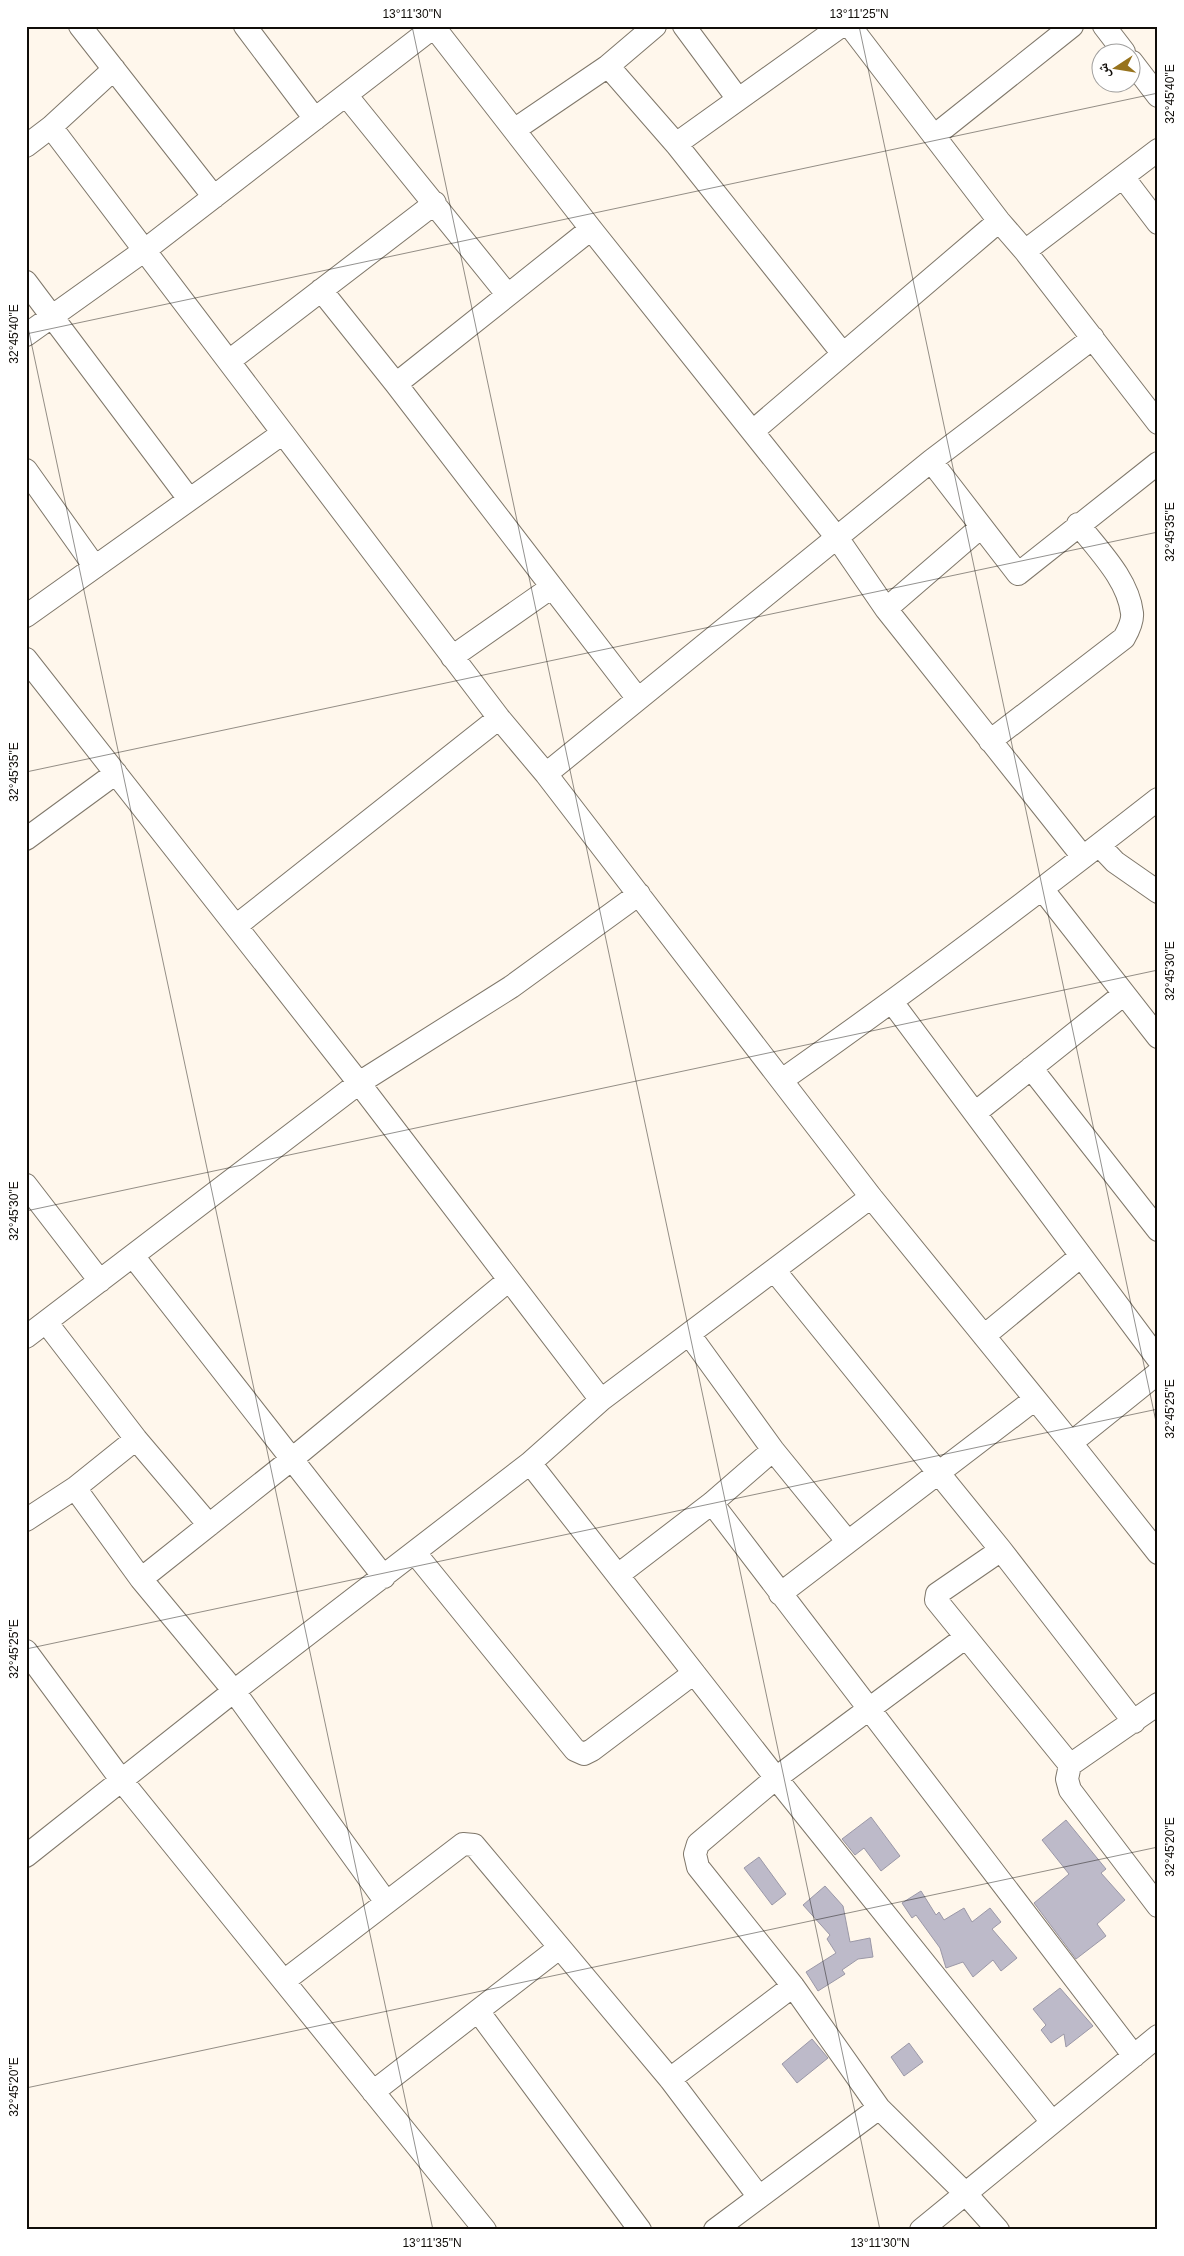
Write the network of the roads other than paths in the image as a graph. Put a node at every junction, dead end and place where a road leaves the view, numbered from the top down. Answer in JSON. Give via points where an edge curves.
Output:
{"nodes":[{"id":1,"x":80,"y":26,"type":"edge"},
{"id":2,"x":245,"y":26,"type":"edge"},
{"id":3,"x":655,"y":26,"type":"edge"},
{"id":4,"x":684,"y":26,"type":"edge"},
{"id":5,"x":841,"y":26,"type":"edge"},
{"id":6,"x":850,"y":26,"type":"edge"},
{"id":7,"x":1104,"y":26,"type":"edge"},
{"id":8,"x":435,"y":27,"type":"edge"},
{"id":9,"x":1060,"y":30,"type":"edge"},
{"id":10,"x":1116,"y":42,"type":"edge"},
{"id":11,"x":608,"y":66,"type":"junction"},
{"id":12,"x":114,"y":69,"type":"junction"},
{"id":13,"x":1142,"y":75,"type":"edge"},
{"id":14,"x":346,"y":95,"type":"junction"},
{"id":15,"x":1158,"y":96,"type":"edge"},
{"id":16,"x":738,"y":99,"type":"junction"},
{"id":17,"x":315,"y":119,"type":"junction"},
{"id":18,"x":51,"y":126,"type":"junction"},
{"id":19,"x":514,"y":130,"type":"junction"},
{"id":20,"x":934,"y":136,"type":"junction"},
{"id":21,"x":27,"y":143,"type":"edge"},
{"id":22,"x":676,"y":144,"type":"junction"},
{"id":23,"x":1158,"y":150,"type":"edge"},
{"id":24,"x":1122,"y":177,"type":"junction"},
{"id":25,"x":214,"y":197,"type":"junction"},
{"id":26,"x":435,"y":203,"type":"junction"},
{"id":27,"x":998,"y":221,"type":"junction"},
{"id":28,"x":1158,"y":223,"type":"edge"},
{"id":29,"x":591,"y":229,"type":"junction"},
{"id":30,"x":145,"y":250,"type":"junction"},
{"id":31,"x":1025,"y":251,"type":"junction"},
{"id":32,"x":26,"y":282,"type":"edge"},
{"id":33,"x":321,"y":290,"type":"junction"},
{"id":34,"x":507,"y":294,"type":"junction"},
{"id":35,"x":52,"y":317,"type":"junction"},
{"id":36,"x":26,"y":335,"type":"edge"},
{"id":37,"x":1093,"y":338,"type":"junction"},
{"id":38,"x":843,"y":354,"type":"junction"},
{"id":39,"x":229,"y":361,"type":"junction"},
{"id":40,"x":396,"y":384,"type":"junction"},
{"id":41,"x":1158,"y":423,"type":"edge"},
{"id":42,"x":753,"y":431,"type":"junction"},
{"id":43,"x":283,"y":432,"type":"junction"},
{"id":44,"x":931,"y":462,"type":"junction"},
{"id":45,"x":1158,"y":463,"type":"edge"},
{"id":46,"x":26,"y":470,"type":"edge"},
{"id":47,"x":189,"y":500,"type":"junction"},
{"id":48,"x":1078,"y":524,"type":"junction"},
{"id":49,"x":981,"y":527,"type":"junction"},
{"id":50,"x":838,"y":539,"type":"junction"},
{"id":51,"x":95,"y":567,"type":"junction"},
{"id":52,"x":552,"y":586,"type":"junction"},
{"id":53,"x":886,"y":609,"type":"junction"},
{"id":54,"x":26,"y":616,"type":"edge"},
{"id":55,"x":452,"y":657,"type":"junction"},
{"id":56,"x":27,"y":660,"type":"edge"},
{"id":57,"x":638,"y":699,"type":"junction"},
{"id":58,"x":499,"y":718,"type":"junction"},
{"id":59,"x":990,"y":741,"type":"junction"},
{"id":60,"x":116,"y":773,"type":"junction"},
{"id":61,"x":546,"y":774,"type":"junction"},
{"id":62,"x":1158,"y":799,"type":"edge"},
{"id":63,"x":26,"y":839,"type":"edge"},
{"id":64,"x":1091,"y":851,"type":"junction"},
{"id":65,"x":1043,"y":890,"type":"junction"},
{"id":66,"x":1158,"y":892,"type":"edge"},
{"id":67,"x":638,"y":894,"type":"junction"},
{"id":68,"x":236,"y":926,"type":"junction"},
{"id":69,"x":1124,"y":994,"type":"junction"},
{"id":70,"x":892,"y":1002,"type":"junction"},
{"id":71,"x":1158,"y":1037,"type":"edge"},
{"id":72,"x":1031,"y":1068,"type":"junction"},
{"id":73,"x":782,"y":1080,"type":"junction"},
{"id":74,"x":360,"y":1083,"type":"junction"},
{"id":75,"x":975,"y":1114,"type":"junction"},
{"id":76,"x":26,"y":1185,"type":"edge"},
{"id":77,"x":871,"y":1198,"type":"junction"},
{"id":78,"x":1158,"y":1230,"type":"edge"},
{"id":79,"x":133,"y":1256,"type":"junction"},
{"id":80,"x":1081,"y":1256,"type":"junction"},
{"id":81,"x":774,"y":1270,"type":"junction"},
{"id":82,"x":510,"y":1280,"type":"junction"},
{"id":83,"x":100,"y":1281,"type":"junction"},
{"id":84,"x":46,"y":1322,"type":"junction"},
{"id":85,"x":689,"y":1334,"type":"junction"},
{"id":86,"x":984,"y":1336,"type":"junction"},
{"id":87,"x":26,"y":1337,"type":"edge"},
{"id":88,"x":1158,"y":1359,"type":"edge"},
{"id":89,"x":1158,"y":1373,"type":"edge"},
{"id":90,"x":1035,"y":1399,"type":"junction"},
{"id":91,"x":602,"y":1400,"type":"junction"},
{"id":92,"x":136,"y":1439,"type":"junction"},
{"id":93,"x":1071,"y":1443,"type":"junction"},
{"id":94,"x":773,"y":1450,"type":"junction"},
{"id":95,"x":292,"y":1459,"type":"junction"},
{"id":96,"x":530,"y":1463,"type":"junction"},
{"id":97,"x":938,"y":1473,"type":"junction"},
{"id":98,"x":75,"y":1488,"type":"junction"},
{"id":99,"x":712,"y":1503,"type":"junction"},
{"id":100,"x":26,"y":1520,"type":"edge"},
{"id":101,"x":209,"y":1525,"type":"junction"},
{"id":102,"x":848,"y":1542,"type":"junction"},
{"id":103,"x":1001,"y":1550,"type":"junction"},
{"id":104,"x":415,"y":1553,"type":"junction"},
{"id":105,"x":1158,"y":1554,"type":"edge"},
{"id":106,"x":618,"y":1575,"type":"junction"},
{"id":107,"x":384,"y":1577,"type":"junction"},
{"id":108,"x":141,"y":1578,"type":"junction"},
{"id":109,"x":780,"y":1594,"type":"junction"},
{"id":110,"x":966,"y":1637,"type":"junction"},
{"id":111,"x":26,"y":1651,"type":"edge"},
{"id":112,"x":694,"y":1673,"type":"junction"},
{"id":113,"x":234,"y":1691,"type":"junction"},
{"id":114,"x":1158,"y":1704,"type":"edge"},
{"id":115,"x":868,"y":1710,"type":"junction"},
{"id":116,"x":1134,"y":1722,"type":"junction"},
{"id":117,"x":1070,"y":1765,"type":"junction"},
{"id":118,"x":776,"y":1778,"type":"junction"},
{"id":119,"x":122,"y":1781,"type":"junction"},
{"id":120,"x":26,"y":1856,"type":"edge"},
{"id":121,"x":386,"y":1902,"type":"junction"},
{"id":122,"x":1158,"y":1906,"type":"edge"},
{"id":123,"x":560,"y":1948,"type":"junction"},
{"id":124,"x":284,"y":1981,"type":"junction"},
{"id":125,"x":793,"y":1986,"type":"junction"},
{"id":126,"x":478,"y":2011,"type":"junction"},
{"id":127,"x":1158,"y":2036,"type":"edge"},
{"id":128,"x":1134,"y":2056,"type":"junction"},
{"id":129,"x":670,"y":2078,"type":"junction"},
{"id":130,"x":374,"y":2092,"type":"junction"},
{"id":131,"x":879,"y":2108,"type":"junction"},
{"id":132,"x":1052,"y":2122,"type":"junction"},
{"id":133,"x":965,"y":2193,"type":"junction"},
{"id":134,"x":759,"y":2197,"type":"junction"},
{"id":135,"x":485,"y":2230,"type":"edge"},
{"id":136,"x":640,"y":2230,"type":"edge"},
{"id":137,"x":715,"y":2230,"type":"edge"},
{"id":138,"x":921,"y":2230,"type":"edge"},
{"id":139,"x":998,"y":2230,"type":"edge"}],
"edges":[{"from":1,"to":12,"type":"street"},
{"from":2,"to":17,"type":"street"},
{"from":3,"to":11,"type":"street"},
{"from":4,"to":16,"type":"street"},
{"from":5,"to":16,"type":"street"},
{"from":6,"to":20,"type":"street"},
{"from":7,"to":10,"type":"street"},
{"from":8,"to":14,"type":"street"},
{"from":8,"to":19,"type":"street"},
{"from":9,"to":20,"type":"street"},
{"from":11,"to":19,"type":"street"},
{"from":11,"to":22,"type":"street"},
{"from":12,"to":18,"type":"street"},
{"from":12,"to":25,"type":"street"},
{"from":13,"to":15,"type":"street"},
{"from":14,"to":17,"type":"street"},
{"from":14,"to":26,"type":"street"},
{"from":16,"to":22,"type":"street"},
{"from":17,"to":25,"type":"street"},
{"from":18,"to":21,"type":"street"},
{"from":18,"to":30,"type":"street"},
{"from":19,"to":29,"type":"street"},
{"from":20,"to":27,"type":"street"},
{"from":22,"to":38,"type":"street"},
{"from":23,"to":24,"type":"street"},
{"from":24,"to":28,"type":"street"},
{"from":24,"to":31,"type":"street"},
{"from":25,"to":30,"type":"street"},
{"from":26,"to":33,"type":"street"},
{"from":26,"to":34,"type":"street"},
{"from":27,"to":31,"type":"street"},
{"from":27,"to":38,"type":"street"},
{"from":29,"to":34,"type":"street"},
{"from":29,"to":42,"type":"street"},
{"from":30,"to":35,"type":"street"},
{"from":30,"to":39,"type":"street"},
{"from":31,"to":37,"type":"street"},
{"from":32,"to":35,"type":"street"},
{"from":33,"to":39,"type":"street"},
{"from":33,"to":40,"type":"street"},
{"from":34,"to":40,"type":"street"},
{"from":35,"to":36,"type":"street"},
{"from":35,"to":47,"type":"street"},
{"from":37,"to":41,"type":"street"},
{"from":37,"to":44,"type":"street"},
{"from":38,"to":42,"type":"street"},
{"from":39,"to":43,"type":"street"},
{"from":40,"to":52,"type":"street"},
{"from":42,"to":50,"type":"street"},
{"from":43,"to":47,"type":"street"},
{"from":43,"to":55,"type":"street"},
{"from":44,"to":49,"type":"street"},
{"from":44,"to":50,"type":"street"},
{"from":45,"to":48,"type":"street"},
{"from":46,"to":51,"type":"street"},
{"from":47,"to":51,"type":"street"},
{"from":48,"to":49,"type":"street","via":[[1019,574]]},
{"from":48,"to":59,"type":"street","via":[[1114,570],[1126,592],[1132,614],[1129,628],[1124,638]]},
{"from":49,"to":53,"type":"street"},
{"from":50,"to":53,"type":"street"},
{"from":50,"to":57,"type":"street"},
{"from":51,"to":54,"type":"street"},
{"from":52,"to":55,"type":"street"},
{"from":52,"to":57,"type":"street"},
{"from":53,"to":59,"type":"street"},
{"from":55,"to":58,"type":"street"},
{"from":56,"to":60,"type":"street"},
{"from":57,"to":61,"type":"street"},
{"from":58,"to":61,"type":"street"},
{"from":58,"to":68,"type":"street"},
{"from":59,"to":64,"type":"street"},
{"from":60,"to":63,"type":"street"},
{"from":60,"to":68,"type":"street"},
{"from":61,"to":67,"type":"street"},
{"from":62,"to":64,"type":"street"},
{"from":64,"to":65,"type":"street"},
{"from":64,"to":66,"type":"street"},
{"from":65,"to":69,"type":"street"},
{"from":65,"to":70,"type":"street"},
{"from":67,"to":73,"type":"street"},
{"from":67,"to":74,"type":"street","via":[[510,987]]},
{"from":68,"to":74,"type":"street"},
{"from":69,"to":71,"type":"street"},
{"from":69,"to":72,"type":"street"},
{"from":70,"to":73,"type":"street"},
{"from":70,"to":75,"type":"street"},
{"from":72,"to":75,"type":"street"},
{"from":72,"to":78,"type":"street"},
{"from":73,"to":77,"type":"street"},
{"from":74,"to":79,"type":"street"},
{"from":74,"to":82,"type":"street"},
{"from":75,"to":80,"type":"street"},
{"from":76,"to":83,"type":"street"},
{"from":77,"to":81,"type":"street"},
{"from":77,"to":86,"type":"street"},
{"from":79,"to":83,"type":"street"},
{"from":79,"to":95,"type":"street"},
{"from":80,"to":86,"type":"street"},
{"from":80,"to":88,"type":"street"},
{"from":81,"to":85,"type":"street"},
{"from":81,"to":97,"type":"street"},
{"from":82,"to":91,"type":"street"},
{"from":82,"to":95,"type":"street"},
{"from":83,"to":84,"type":"street"},
{"from":84,"to":87,"type":"street"},
{"from":84,"to":92,"type":"street"},
{"from":85,"to":91,"type":"street"},
{"from":85,"to":94,"type":"street"},
{"from":86,"to":90,"type":"street"},
{"from":89,"to":93,"type":"street"},
{"from":90,"to":93,"type":"street"},
{"from":90,"to":97,"type":"street"},
{"from":91,"to":96,"type":"street"},
{"from":92,"to":98,"type":"street"},
{"from":92,"to":101,"type":"street"},
{"from":93,"to":105,"type":"street"},
{"from":94,"to":99,"type":"street"},
{"from":94,"to":102,"type":"street"},
{"from":95,"to":101,"type":"street"},
{"from":95,"to":107,"type":"street"},
{"from":96,"to":104,"type":"street"},
{"from":96,"to":106,"type":"street"},
{"from":97,"to":102,"type":"street"},
{"from":97,"to":103,"type":"street"},
{"from":98,"to":100,"type":"street"},
{"from":98,"to":108,"type":"street"},
{"from":99,"to":106,"type":"street"},
{"from":99,"to":109,"type":"street"},
{"from":101,"to":108,"type":"street"},
{"from":102,"to":109,"type":"street"},
{"from":103,"to":110,"type":"street","via":[[937,1594],[940,1606]]},
{"from":103,"to":116,"type":"street"},
{"from":104,"to":107,"type":"street"},
{"from":104,"to":112,"type":"street","via":[[575,1750],[584,1754]]},
{"from":106,"to":112,"type":"street"},
{"from":107,"to":113,"type":"street"},
{"from":108,"to":113,"type":"street"},
{"from":109,"to":115,"type":"street"},
{"from":110,"to":115,"type":"street"},
{"from":110,"to":117,"type":"street"},
{"from":111,"to":119,"type":"street"},
{"from":112,"to":118,"type":"street"},
{"from":113,"to":119,"type":"street"},
{"from":113,"to":121,"type":"street"},
{"from":114,"to":116,"type":"street"},
{"from":115,"to":118,"type":"street"},
{"from":115,"to":128,"type":"street"},
{"from":116,"to":117,"type":"street"},
{"from":117,"to":122,"type":"street","via":[[1067,1779],[1070,1790]]},
{"from":118,"to":125,"type":"street","via":[[698,1844],[695,1854],[698,1867]]},
{"from":118,"to":132,"type":"street"},
{"from":119,"to":120,"type":"street"},
{"from":119,"to":124,"type":"street"},
{"from":121,"to":123,"type":"street","via":[[468,1843],[474,1845]]},
{"from":121,"to":124,"type":"street"},
{"from":123,"to":126,"type":"street"},
{"from":123,"to":129,"type":"street"},
{"from":124,"to":130,"type":"street"},
{"from":125,"to":129,"type":"street"},
{"from":125,"to":131,"type":"street"},
{"from":126,"to":130,"type":"street"},
{"from":126,"to":136,"type":"street"},
{"from":127,"to":128,"type":"street"},
{"from":128,"to":132,"type":"street"},
{"from":129,"to":134,"type":"street"},
{"from":130,"to":135,"type":"street"},
{"from":131,"to":133,"type":"street"},
{"from":131,"to":134,"type":"street"},
{"from":132,"to":133,"type":"street"},
{"from":133,"to":138,"type":"street"},
{"from":133,"to":139,"type":"street"},
{"from":134,"to":137,"type":"street"}]}
